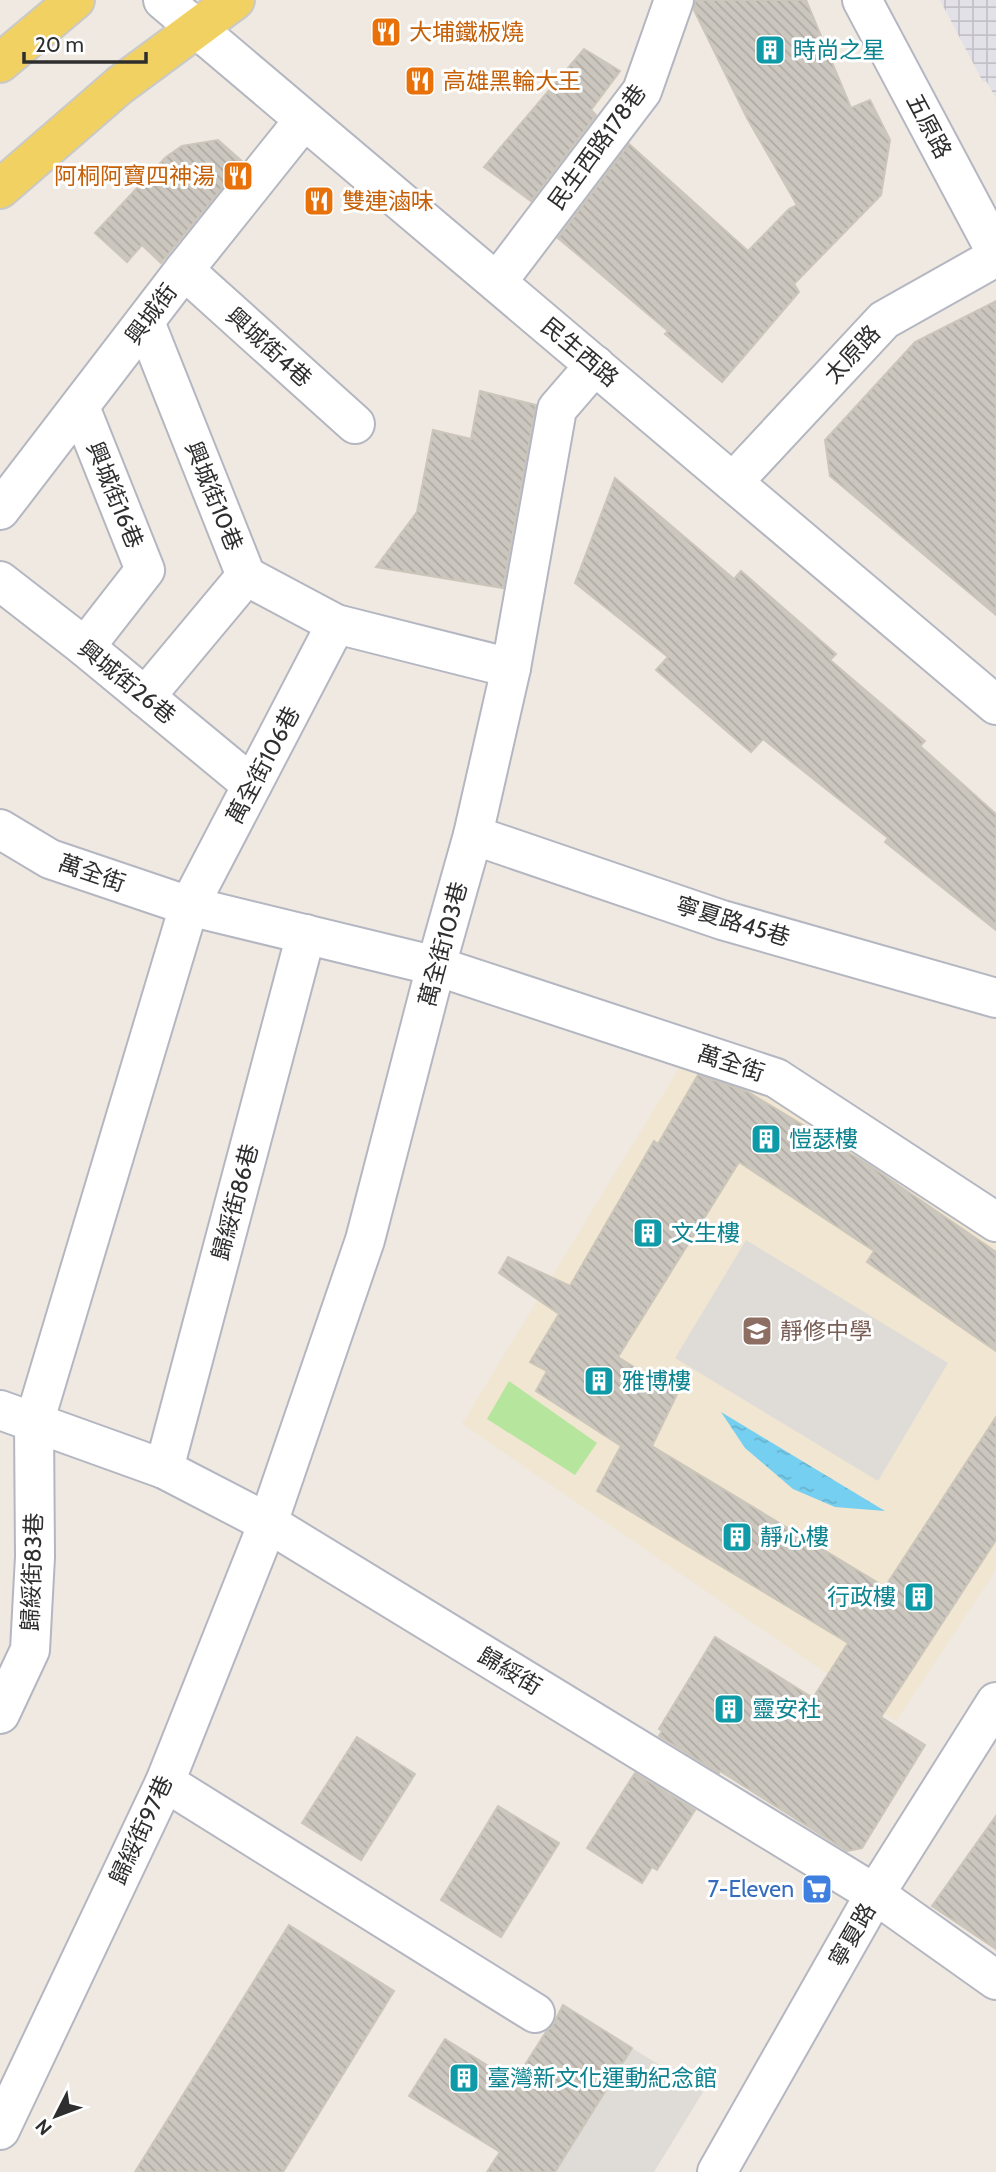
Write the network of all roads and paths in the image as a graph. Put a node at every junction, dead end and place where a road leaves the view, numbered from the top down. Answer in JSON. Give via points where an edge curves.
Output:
{"nodes":[{"id":1,"x":75,"y":0,"type":"edge"},
{"id":2,"x":163,"y":0,"type":"edge"},
{"id":3,"x":235,"y":0,"type":"edge"},
{"id":4,"x":674,"y":0,"type":"edge"},
{"id":5,"x":867,"y":2,"type":"edge"},
{"id":6,"x":197,"y":29,"type":"junction"},
{"id":7,"x":0,"y":63,"type":"edge"},
{"id":8,"x":304,"y":120,"type":"junction"},
{"id":9,"x":0,"y":189,"type":"edge"},
{"id":10,"x":996,"y":255,"type":"edge"},
{"id":11,"x":184,"y":270,"type":"junction"},
{"id":12,"x":497,"y":282,"type":"junction"},
{"id":13,"x":145,"y":321,"type":"junction"},
{"id":14,"x":595,"y":365,"type":"junction"},
{"id":15,"x":80,"y":407,"type":"junction"},
{"id":16,"x":355,"y":424,"type":"dead end"},
{"id":17,"x":733,"y":482,"type":"junction"},
{"id":18,"x":0,"y":510,"type":"edge"},
{"id":19,"x":246,"y":576,"type":"junction"},
{"id":20,"x":0,"y":581,"type":"edge"},
{"id":21,"x":336,"y":624,"type":"junction"},
{"id":22,"x":85,"y":647,"type":"junction"},
{"id":23,"x":511,"y":668,"type":"junction"},
{"id":24,"x":145,"y":696,"type":"junction"},
{"id":25,"x":996,"y":705,"type":"edge"},
{"id":26,"x":253,"y":785,"type":"junction"},
{"id":27,"x":0,"y":829,"type":"edge"},
{"id":28,"x":473,"y":835,"type":"junction"},
{"id":29,"x":189,"y":906,"type":"junction"},
{"id":30,"x":306,"y":934,"type":"junction"},
{"id":31,"x":436,"y":966,"type":"junction"},
{"id":32,"x":996,"y":998,"type":"edge"},
{"id":33,"x":996,"y":1222,"type":"edge"},
{"id":34,"x":17,"y":1416,"type":"edge"},
{"id":35,"x":164,"y":1469,"type":"junction"},
{"id":36,"x":268,"y":1524,"type":"junction"},
{"id":37,"x":996,"y":1702,"type":"edge"},
{"id":38,"x":0,"y":1714,"type":"edge"},
{"id":39,"x":164,"y":1782,"type":"junction"},
{"id":40,"x":875,"y":1894,"type":"junction"},
{"id":41,"x":996,"y":1980,"type":"edge"},
{"id":42,"x":535,"y":2013,"type":"dead end"},
{"id":43,"x":0,"y":2130,"type":"edge"},
{"id":44,"x":724,"y":2169,"type":"edge"}],
"edges":[{"from":1,"to":7,"type":"main road"},
{"from":2,"to":6,"type":"street","name":"民生西路"},
{"from":3,"to":6,"type":"main road"},
{"from":4,"to":12,"type":"street","name":"民生西路178巷","via":[[642,91]]},
{"from":5,"to":10,"type":"street","name":"五原路"},
{"from":6,"to":8,"type":"street","name":"民生西路"},
{"from":6,"to":9,"type":"main road","via":[[120,85]]},
{"from":8,"to":11,"type":"street","name":"興城街"},
{"from":8,"to":12,"type":"street","name":"民生西路"},
{"from":10,"to":17,"type":"street","name":"太原路","via":[[884,320]]},
{"from":11,"to":13,"type":"street","name":"興城街"},
{"from":11,"to":16,"type":"street","name":"興城街4巷"},
{"from":12,"to":14,"type":"street","name":"民生西路"},
{"from":13,"to":15,"type":"street","name":"興城街"},
{"from":13,"to":19,"type":"street","name":"興城街10巷"},
{"from":14,"to":17,"type":"street","name":"民生西路"},
{"from":14,"to":23,"type":"street","name":"萬全街103巷","via":[[557,409]]},
{"from":15,"to":18,"type":"street","name":"興城街"},
{"from":15,"to":22,"type":"street","name":"興城街16巷","via":[[145,570]]},
{"from":17,"to":25,"type":"street","name":"民生西路"},
{"from":19,"to":21,"type":"street","name":"興城街10巷"},
{"from":19,"to":24,"type":"street"},
{"from":20,"to":22,"type":"street","name":"興城街26巷"},
{"from":21,"to":23,"type":"street","name":"興城街10巷"},
{"from":21,"to":26,"type":"street","name":"萬全街106巷"},
{"from":22,"to":24,"type":"street","name":"興城街26巷"},
{"from":23,"to":28,"type":"street","name":"萬全街103巷"},
{"from":24,"to":26,"type":"street","name":"興城街26巷"},
{"from":26,"to":29,"type":"street","name":"萬全街106巷"},
{"from":27,"to":29,"type":"street","name":"萬全街","via":[[50,859]]},
{"from":28,"to":31,"type":"street","name":"萬全街103巷"},
{"from":28,"to":32,"type":"street","name":"寧夏路45巷","via":[[722,920]]},
{"from":29,"to":30,"type":"street","name":"萬全街"},
{"from":29,"to":34,"type":"street"},
{"from":30,"to":31,"type":"street","name":"萬全街"},
{"from":30,"to":35,"type":"street","name":"歸綏街86巷"},
{"from":31,"to":33,"type":"street","name":"萬全街","via":[[776,1077]]},
{"from":31,"to":36,"type":"street","name":"萬全街103巷","via":[[365,1240]]},
{"from":34,"to":35,"type":"street","name":"歸綏街"},
{"from":34,"to":38,"type":"street","name":"歸綏街83巷","via":[[35,1557],[30,1650]]},
{"from":35,"to":36,"type":"street","name":"歸綏街"},
{"from":36,"to":39,"type":"street","name":"歸綏街97巷"},
{"from":36,"to":40,"type":"street","name":"歸綏街"},
{"from":37,"to":40,"type":"street","name":"寧夏路"},
{"from":39,"to":42,"type":"street"},
{"from":39,"to":43,"type":"street","name":"歸綏街97巷"},
{"from":40,"to":41,"type":"street","name":"歸綏街"},
{"from":40,"to":44,"type":"street","name":"寧夏路"}]}
